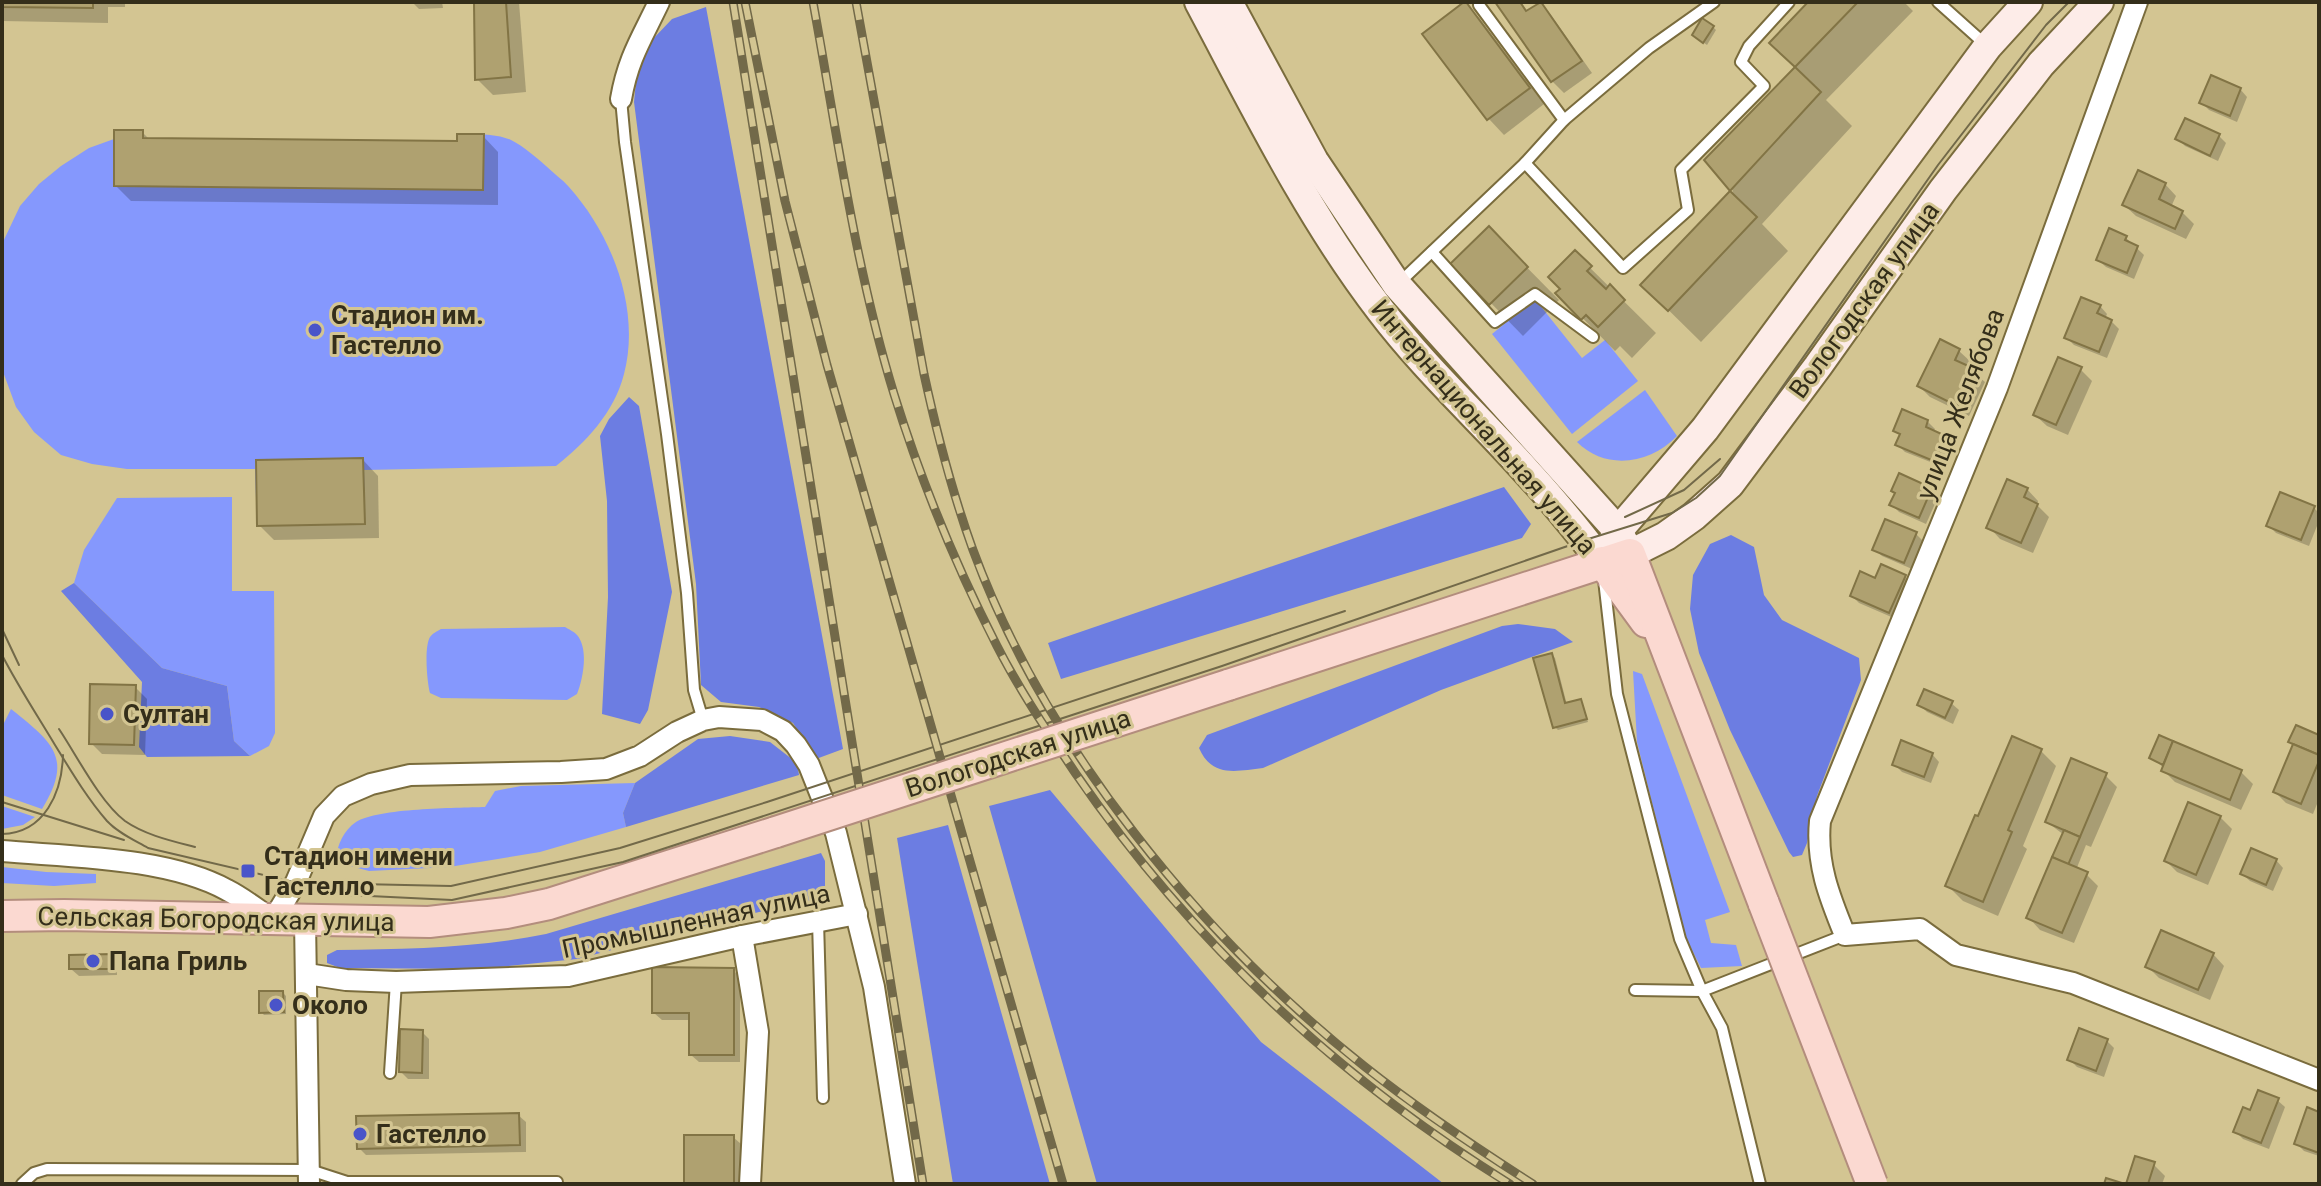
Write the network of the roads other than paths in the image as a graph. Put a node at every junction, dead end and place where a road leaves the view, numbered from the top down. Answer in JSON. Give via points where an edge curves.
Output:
{"nodes":[{"id":1,"x":659,"y":2,"type":"edge"},
{"id":2,"x":1199,"y":2,"type":"edge"},
{"id":3,"x":1228,"y":2,"type":"edge"},
{"id":4,"x":1714,"y":2,"type":"edge"},
{"id":5,"x":1789,"y":2,"type":"edge"},
{"id":6,"x":1938,"y":2,"type":"edge"},
{"id":7,"x":2028,"y":2,"type":"edge"},
{"id":8,"x":2099,"y":2,"type":"edge"},
{"id":9,"x":2137,"y":2,"type":"edge"},
{"id":10,"x":1479,"y":5,"type":"dead end"},
{"id":11,"x":1988,"y":46,"type":"junction"},
{"id":12,"x":621,"y":99,"type":"joint"},
{"id":13,"x":1564,"y":120,"type":"junction"},
{"id":14,"x":1525,"y":163,"type":"junction"},
{"id":15,"x":1432,"y":252,"type":"junction"},
{"id":16,"x":1397,"y":285,"type":"junction"},
{"id":17,"x":1593,"y":337,"type":"dead end"},
{"id":18,"x":1624,"y":542,"type":"junction"},
{"id":19,"x":1602,"y":562,"type":"junction"},
{"id":20,"x":1666,"y":649,"type":"junction"},
{"id":21,"x":703,"y":720,"type":"junction"},
{"id":22,"x":2,"y":851,"type":"edge"},
{"id":23,"x":857,"y":914,"type":"junction"},
{"id":24,"x":2,"y":916,"type":"edge"},
{"id":25,"x":273,"y":920,"type":"junction"},
{"id":26,"x":305,"y":920,"type":"junction"},
{"id":27,"x":818,"y":921,"type":"junction"},
{"id":28,"x":429,"y":922,"type":"joint"},
{"id":29,"x":1845,"y":935,"type":"junction"},
{"id":30,"x":742,"y":936,"type":"junction"},
{"id":31,"x":307,"y":974,"type":"junction"},
{"id":32,"x":396,"y":982,"type":"junction"},
{"id":33,"x":1635,"y":990,"type":"dead end"},
{"id":34,"x":1702,"y":991,"type":"junction"},
{"id":35,"x":390,"y":1073,"type":"dead end"},
{"id":36,"x":2319,"y":1080,"type":"edge"},
{"id":37,"x":823,"y":1098,"type":"dead end"},
{"id":38,"x":309,"y":1177,"type":"edge"},
{"id":39,"x":557,"y":1182,"type":"dead end"},
{"id":40,"x":22,"y":1184,"type":"edge"},
{"id":41,"x":750,"y":1184,"type":"edge"},
{"id":42,"x":905,"y":1184,"type":"edge"},
{"id":43,"x":1760,"y":1184,"type":"edge"},
{"id":44,"x":1872,"y":1184,"type":"edge"}],
"edges":[{"from":1,"to":12,"type":"street","via":[[625,73]]},
{"from":2,"to":19,"type":"main road","name":"Интернациональная улица","via":[[1342,259],[1423,364],[1529,473]]},
{"from":3,"to":16,"type":"main road","name":"Интернациональная улица","via":[[1314,161]]},
{"from":4,"to":13,"type":"lane","via":[[1649,48]]},
{"from":5,"to":14,"type":"lane","via":[[1741,62],[1764,86],[1681,170],[1688,210],[1623,268]]},
{"from":6,"to":11,"type":"lane"},
{"from":7,"to":11,"type":"main road","name":"Вологодская улица"},
{"from":8,"to":18,"type":"main road","name":"Вологодская улица","via":[[2041,64],[1943,190],[1730,484],[1666,536]]},
{"from":9,"to":29,"type":"street","name":"улица Желябова","via":[[1997,388],[1820,821],[1818,845],[1826,888]]},
{"from":10,"to":13,"type":"lane"},
{"from":11,"to":18,"type":"main road","name":"Вологодская улица"},
{"from":12,"to":21,"type":"lane","via":[[687,593],[692,677]]},
{"from":13,"to":14,"type":"lane"},
{"from":14,"to":15,"type":"lane"},
{"from":15,"to":16,"type":"lane"},
{"from":15,"to":17,"type":"lane","via":[[1495,322],[1535,294]]},
{"from":16,"to":18,"type":"main road","name":"Интернациональная улица"},
{"from":18,"to":19,"type":"main road","name":"Вологодская улица"},
{"from":18,"to":20,"type":"main road"},
{"from":19,"to":20,"type":"main road"},
{"from":19,"to":28,"type":"main road","name":"Вологодская улица","bridge":true,"via":[[549,904]]},
{"from":19,"to":34,"type":"lane","via":[[1617,694],[1680,939]]},
{"from":20,"to":44,"type":"main road","bridge":true},
{"from":21,"to":23,"type":"street","via":[[762,720],[796,745],[836,833]]},
{"from":21,"to":25,"type":"street","via":[[606,769],[410,775],[343,796],[324,816]]},
{"from":22,"to":25,"type":"street","via":[[141,864],[189,875],[226,889]]},
{"from":23,"to":27,"type":"street","name":"Промышленная улица"},
{"from":23,"to":42,"type":"street"},
{"from":24,"to":25,"type":"main road","name":"Сельская Богородская улица"},
{"from":25,"to":26,"type":"main road","name":"Сельская Богородская улица"},
{"from":26,"to":28,"type":"main road","name":"Сельская Богородская улица"},
{"from":26,"to":31,"type":"street"},
{"from":27,"to":30,"type":"street","name":"Промышленная улица"},
{"from":27,"to":37,"type":"lane"},
{"from":29,"to":34,"type":"lane"},
{"from":29,"to":36,"type":"street","via":[[1920,929],[1956,955],[2073,983]]},
{"from":30,"to":32,"type":"street","name":"Промышленная улица","via":[[568,976]]},
{"from":30,"to":41,"type":"street","via":[[758,1032]]},
{"from":31,"to":32,"type":"street","name":"Промышленная улица"},
{"from":31,"to":38,"type":"street"},
{"from":32,"to":35,"type":"lane"},
{"from":33,"to":34,"type":"lane"},
{"from":34,"to":43,"type":"lane","via":[[1722,1028]]},
{"from":38,"to":39,"type":"lane","via":[[347,1182]]},
{"from":38,"to":40,"type":"lane","via":[[47,1169]]}]}
